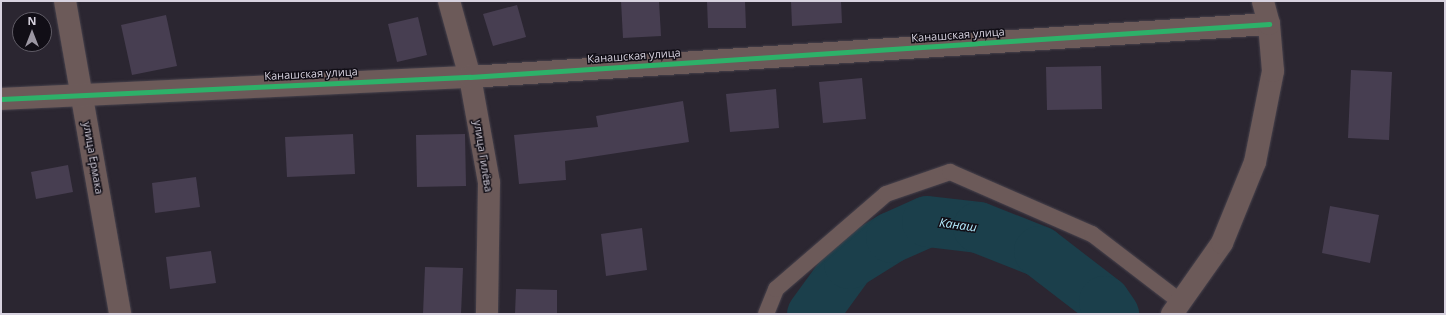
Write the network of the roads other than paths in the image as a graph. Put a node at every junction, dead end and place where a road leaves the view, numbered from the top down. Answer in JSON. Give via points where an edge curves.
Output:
{"nodes":[{"id":1,"x":65,"y":1,"type":"edge"},
{"id":2,"x":449,"y":1,"type":"edge"},
{"id":3,"x":1263,"y":1,"type":"edge"},
{"id":4,"x":1268,"y":24,"type":"junction"},
{"id":5,"x":470,"y":77,"type":"junction"},
{"id":6,"x":82,"y":95,"type":"junction"},
{"id":7,"x":1,"y":98,"type":"edge"},
{"id":8,"x":1175,"y":309,"type":"edge"},
{"id":9,"x":120,"y":314,"type":"edge"},
{"id":10,"x":487,"y":314,"type":"edge"},
{"id":11,"x":766,"y":314,"type":"edge"}],
"edges":[{"from":1,"to":6,"type":"street","name":"улица Ермака"},
{"from":2,"to":5,"type":"street","name":"улица Гилёва"},
{"from":3,"to":4,"type":"street"},
{"from":4,"to":5,"type":"street","name":"Канашская улица"},
{"from":4,"to":8,"type":"street","via":[[1273,71],[1255,162],[1222,243]]},
{"from":5,"to":6,"type":"street","name":"Канашская улица"},
{"from":5,"to":10,"type":"street","name":"улица Гилёва","via":[[489,183]]},
{"from":6,"to":7,"type":"street","name":"Канашская улица"},
{"from":6,"to":9,"type":"street","name":"улица Ермака"},
{"from":8,"to":11,"type":"lane","via":[[1092,234],[950,172],[886,194],[776,289]]}]}
